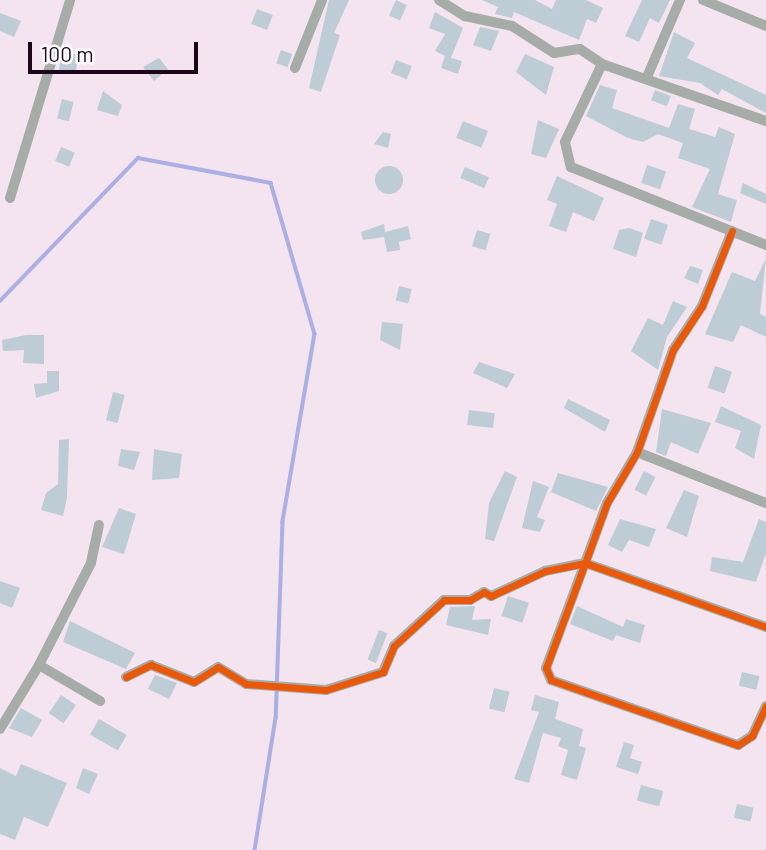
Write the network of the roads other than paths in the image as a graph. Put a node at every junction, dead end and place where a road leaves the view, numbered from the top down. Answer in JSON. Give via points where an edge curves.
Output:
{"nodes":[{"id":1,"x":70,"y":0,"type":"edge"},
{"id":2,"x":322,"y":0,"type":"edge"},
{"id":3,"x":439,"y":0,"type":"edge"},
{"id":4,"x":680,"y":0,"type":"edge"},
{"id":5,"x":703,"y":0,"type":"edge"},
{"id":6,"x":766,"y":26,"type":"edge"},
{"id":7,"x":602,"y":64,"type":"junction"},
{"id":8,"x":295,"y":68,"type":"dead end"},
{"id":9,"x":647,"y":76,"type":"junction"},
{"id":10,"x":766,"y":121,"type":"edge"},
{"id":11,"x":10,"y":198,"type":"dead end"},
{"id":12,"x":732,"y":231,"type":"junction"},
{"id":13,"x":766,"y":245,"type":"edge"},
{"id":14,"x":637,"y":452,"type":"junction"},
{"id":15,"x":766,"y":503,"type":"edge"},
{"id":16,"x":99,"y":525,"type":"dead end"},
{"id":17,"x":584,"y":563,"type":"junction"},
{"id":18,"x":766,"y":627,"type":"edge"},
{"id":19,"x":39,"y":665,"type":"junction"},
{"id":20,"x":125,"y":677,"type":"dead end"},
{"id":21,"x":100,"y":701,"type":"dead end"},
{"id":22,"x":766,"y":706,"type":"edge"},
{"id":23,"x":0,"y":729,"type":"edge"}],
"edges":[{"from":1,"to":11,"type":"street"},
{"from":2,"to":8,"type":"street"},
{"from":3,"to":7,"type":"street","via":[[465,16],[512,26],[554,52],[580,49]]},
{"from":4,"to":9,"type":"street"},
{"from":5,"to":6,"type":"street"},
{"from":7,"to":9,"type":"street"},
{"from":7,"to":12,"type":"street","via":[[565,142],[571,167]]},
{"from":9,"to":10,"type":"street"},
{"from":12,"to":13,"type":"street"},
{"from":12,"to":14,"type":"street","via":[[702,306],[673,350]]},
{"from":14,"to":15,"type":"street"},
{"from":14,"to":17,"type":"street","via":[[607,503]]},
{"from":16,"to":19,"type":"street","via":[[91,564]]},
{"from":17,"to":18,"type":"street"},
{"from":17,"to":20,"type":"street","via":[[545,571],[491,596],[484,592],[470,600],[444,600],[394,646],[383,672],[326,690],[246,684],[218,667],[194,682],[151,665]]},
{"from":17,"to":22,"type":"street","via":[[546,668],[551,680],[738,745],[752,736]]},
{"from":19,"to":21,"type":"street"},
{"from":19,"to":23,"type":"street"}]}
